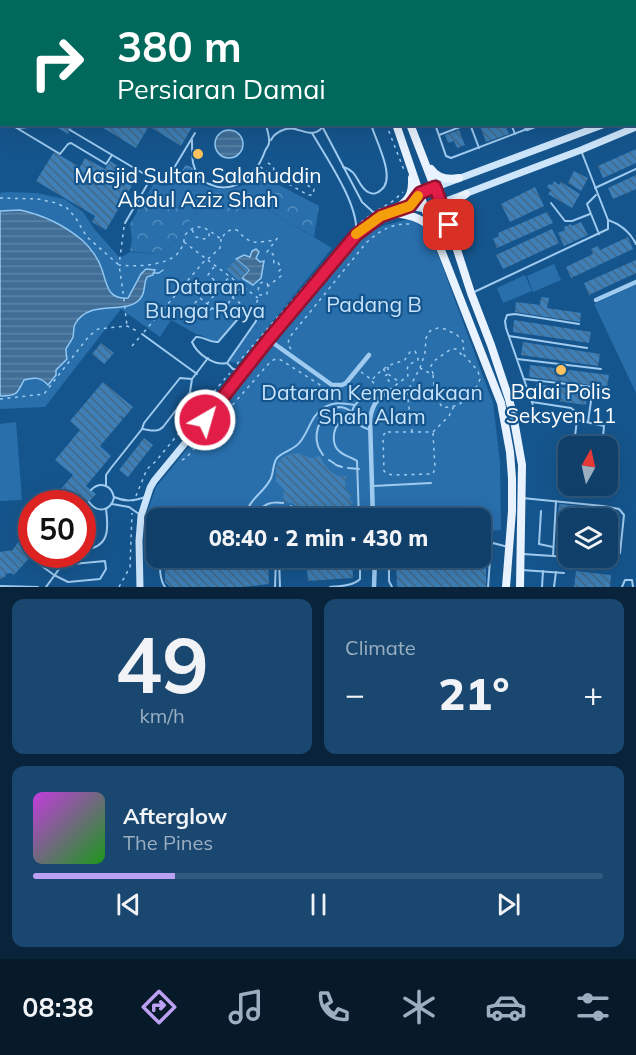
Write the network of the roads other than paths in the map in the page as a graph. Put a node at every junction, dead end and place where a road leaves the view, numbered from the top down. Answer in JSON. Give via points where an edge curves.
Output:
{"nodes":[{"id":1,"x":13,"y":126,"type":"edge"},
{"id":2,"x":29,"y":126,"type":"edge"},
{"id":3,"x":266,"y":126,"type":"edge"},
{"id":4,"x":294,"y":126,"type":"edge"},
{"id":5,"x":372,"y":126,"type":"edge"},
{"id":6,"x":397,"y":126,"type":"edge"},
{"id":7,"x":411,"y":126,"type":"edge"},
{"id":8,"x":436,"y":126,"type":"edge"},
{"id":9,"x":464,"y":126,"type":"edge"},
{"id":10,"x":470,"y":126,"type":"edge"},
{"id":11,"x":512,"y":126,"type":"edge"},
{"id":12,"x":600,"y":126,"type":"edge"},
{"id":13,"x":526,"y":127,"type":"edge"},
{"id":14,"x":636,"y":127,"type":"edge"},
{"id":15,"x":16,"y":128,"type":"junction"},
{"id":16,"x":323,"y":128,"type":"joint"},
{"id":17,"x":296,"y":129,"type":"junction"},
{"id":18,"x":70,"y":130,"type":"dead end"},
{"id":19,"x":195,"y":133,"type":"dead end"},
{"id":20,"x":312,"y":134,"type":"junction"},
{"id":21,"x":515,"y":134,"type":"junction"},
{"id":22,"x":439,"y":135,"type":"junction"},
{"id":23,"x":192,"y":137,"type":"junction"},
{"id":24,"x":270,"y":142,"type":"junction"},
{"id":25,"x":479,"y":148,"type":"junction"},
{"id":26,"x":581,"y":150,"type":"junction"},
{"id":27,"x":112,"y":155,"type":"junction"},
{"id":28,"x":424,"y":160,"type":"junction"},
{"id":29,"x":342,"y":167,"type":"junction"},
{"id":30,"x":636,"y":169,"type":"edge"},
{"id":31,"x":412,"y":171,"type":"junction"},
{"id":32,"x":150,"y":178,"type":"junction"},
{"id":33,"x":459,"y":178,"type":"junction"},
{"id":34,"x":362,"y":185,"type":"junction"},
{"id":35,"x":435,"y":187,"type":"junction"},
{"id":36,"x":595,"y":188,"type":"junction"},
{"id":37,"x":354,"y":190,"type":"junction"},
{"id":38,"x":420,"y":193,"type":"junction"},
{"id":39,"x":466,"y":194,"type":"junction"},
{"id":40,"x":597,"y":194,"type":"junction"},
{"id":41,"x":551,"y":202,"type":"dead end"},
{"id":42,"x":441,"y":203,"type":"junction"},
{"id":43,"x":410,"y":206,"type":"junction"},
{"id":44,"x":425,"y":209,"type":"junction"},
{"id":45,"x":392,"y":213,"type":"junction"},
{"id":46,"x":590,"y":214,"type":"junction"},
{"id":47,"x":381,"y":216,"type":"junction"},
{"id":48,"x":608,"y":220,"type":"junction"},
{"id":49,"x":125,"y":223,"type":"road end"},
{"id":50,"x":449,"y":225,"type":"junction"},
{"id":51,"x":433,"y":230,"type":"junction"},
{"id":52,"x":599,"y":234,"type":"junction"},
{"id":53,"x":356,"y":235,"type":"junction"},
{"id":54,"x":636,"y":244,"type":"edge"},
{"id":55,"x":636,"y":282,"type":"edge"},
{"id":56,"x":471,"y":293,"type":"junction"},
{"id":57,"x":596,"y":300,"type":"dead end"},
{"id":58,"x":579,"y":324,"type":"dead end"},
{"id":59,"x":142,"y":334,"type":"road end"},
{"id":60,"x":509,"y":336,"type":"junction"},
{"id":61,"x":268,"y":340,"type":"junction"},
{"id":62,"x":587,"y":348,"type":"dead end"},
{"id":63,"x":369,"y":355,"type":"dead end"},
{"id":64,"x":207,"y":358,"type":"junction"},
{"id":65,"x":517,"y":359,"type":"junction"},
{"id":66,"x":227,"y":363,"type":"junction"},
{"id":67,"x":601,"y":369,"type":"dead end"},
{"id":68,"x":243,"y":371,"type":"junction"},
{"id":69,"x":197,"y":374,"type":"junction"},
{"id":70,"x":192,"y":379,"type":"junction"},
{"id":71,"x":524,"y":379,"type":"junction"},
{"id":72,"x":593,"y":387,"type":"junction"},
{"id":73,"x":610,"y":388,"type":"dead end"},
{"id":74,"x":190,"y":392,"type":"junction"},
{"id":75,"x":385,"y":394,"type":"road end"},
{"id":76,"x":377,"y":399,"type":"junction"},
{"id":77,"x":532,"y":402,"type":"junction"},
{"id":78,"x":355,"y":405,"type":"junction"},
{"id":79,"x":352,"y":412,"type":"junction"},
{"id":80,"x":353,"y":418,"type":"junction"},
{"id":81,"x":205,"y":420,"type":"junction"},
{"id":82,"x":514,"y":420,"type":"junction"},
{"id":83,"x":577,"y":420,"type":"junction"},
{"id":84,"x":504,"y":422,"type":"junction"},
{"id":85,"x":588,"y":422,"type":"junction"},
{"id":86,"x":142,"y":429,"type":"junction"},
{"id":87,"x":370,"y":430,"type":"junction"},
{"id":88,"x":575,"y":436,"type":"edge"},
{"id":89,"x":603,"y":436,"type":"edge"},
{"id":90,"x":359,"y":469,"type":"junction"},
{"id":91,"x":431,"y":483,"type":"dead end"},
{"id":92,"x":106,"y":486,"type":"junction"},
{"id":93,"x":373,"y":486,"type":"junction"},
{"id":94,"x":91,"y":490,"type":"dead end"},
{"id":95,"x":148,"y":496,"type":"junction"},
{"id":96,"x":114,"y":497,"type":"junction"},
{"id":97,"x":522,"y":498,"type":"junction"},
{"id":98,"x":556,"y":501,"type":"junction"},
{"id":99,"x":112,"y":504,"type":"junction"},
{"id":100,"x":248,"y":508,"type":"edge"},
{"id":101,"x":261,"y":508,"type":"edge"},
{"id":102,"x":293,"y":508,"type":"edge"},
{"id":103,"x":359,"y":508,"type":"edge"},
{"id":104,"x":374,"y":508,"type":"edge"},
{"id":105,"x":611,"y":508,"type":"edge"},
{"id":106,"x":96,"y":509,"type":"edge"},
{"id":107,"x":106,"y":509,"type":"junction"},
{"id":108,"x":618,"y":510,"type":"edge"},
{"id":109,"x":541,"y":511,"type":"dead end"},
{"id":110,"x":141,"y":516,"type":"junction"},
{"id":111,"x":491,"y":547,"type":"edge"},
{"id":112,"x":509,"y":547,"type":"junction"},
{"id":113,"x":553,"y":547,"type":"junction"},
{"id":114,"x":96,"y":548,"type":"edge"},
{"id":115,"x":520,"y":554,"type":"junction"},
{"id":116,"x":618,"y":555,"type":"edge"},
{"id":117,"x":553,"y":556,"type":"junction"},
{"id":118,"x":558,"y":556,"type":"edge"},
{"id":119,"x":45,"y":568,"type":"edge"},
{"id":120,"x":160,"y":568,"type":"edge"},
{"id":121,"x":277,"y":568,"type":"edge"},
{"id":122,"x":279,"y":568,"type":"edge"},
{"id":123,"x":360,"y":568,"type":"edge"},
{"id":124,"x":375,"y":568,"type":"edge"},
{"id":125,"x":389,"y":568,"type":"edge"},
{"id":126,"x":489,"y":568,"type":"edge"},
{"id":127,"x":520,"y":570,"type":"junction"},
{"id":128,"x":543,"y":571,"type":"junction"},
{"id":129,"x":556,"y":572,"type":"junction"},
{"id":130,"x":564,"y":573,"type":"dead end"},
{"id":131,"x":54,"y":575,"type":"junction"},
{"id":132,"x":375,"y":576,"type":"junction"},
{"id":133,"x":141,"y":585,"type":"edge"},
{"id":134,"x":506,"y":585,"type":"edge"},
{"id":135,"x":519,"y":585,"type":"edge"},
{"id":136,"x":0,"y":586,"type":"edge"},
{"id":137,"x":275,"y":586,"type":"edge"},
{"id":138,"x":38,"y":587,"type":"edge"},
{"id":139,"x":46,"y":587,"type":"edge"},
{"id":140,"x":165,"y":587,"type":"edge"},
{"id":141,"x":269,"y":587,"type":"edge"},
{"id":142,"x":280,"y":587,"type":"edge"},
{"id":143,"x":330,"y":587,"type":"edge"},
{"id":144,"x":374,"y":587,"type":"edge"},
{"id":145,"x":379,"y":587,"type":"edge"},
{"id":146,"x":392,"y":587,"type":"edge"},
{"id":147,"x":488,"y":587,"type":"edge"},
{"id":148,"x":542,"y":587,"type":"edge"},
{"id":149,"x":554,"y":587,"type":"edge"},
{"id":150,"x":622,"y":587,"type":"edge"},
{"id":151,"x":633,"y":587,"type":"edge"}],
"edges":[{"from":1,"to":15,"type":"lane"},
{"from":2,"to":15,"type":"lane"},
{"from":3,"to":24,"type":"lane"},
{"from":4,"to":17,"type":"lane"},
{"from":5,"to":34,"type":"lane","via":[[388,179],[377,193],[368,192]]},
{"from":6,"to":31,"type":"main road"},
{"from":7,"to":28,"type":"main road"},
{"from":8,"to":22,"type":"lane"},
{"from":9,"to":22,"type":"lane"},
{"from":10,"to":25,"type":"lane"},
{"from":11,"to":21,"type":"lane"},
{"from":12,"to":33,"type":"main road"},
{"from":13,"to":21,"type":"lane"},
{"from":14,"to":26,"type":"main road"},
{"from":15,"to":27,"type":"lane","via":[[60,153],[71,143],[106,165]]},
{"from":16,"to":20,"type":"lane"},
{"from":16,"to":29,"type":"lane"},
{"from":17,"to":20,"type":"lane"},
{"from":17,"to":24,"type":"lane","via":[[277,132]]},
{"from":18,"to":27,"type":"lane"},
{"from":19,"to":23,"type":"lane"},
{"from":20,"to":53,"type":"lane","via":[[346,194],[357,224]]},
{"from":21,"to":25,"type":"lane"},
{"from":22,"to":25,"type":"lane","via":[[451,158]]},
{"from":23,"to":24,"type":"lane","via":[[197,174],[204,182],[222,188],[233,187],[252,175]]},
{"from":23,"to":32,"type":"lane","via":[[168,178]]},
{"from":26,"to":36,"type":"lane"},
{"from":26,"to":39,"type":"main road"},
{"from":27,"to":32,"type":"lane"},
{"from":28,"to":33,"type":"main road","via":[[438,176]]},
{"from":28,"to":35,"type":"main road"},
{"from":29,"to":34,"type":"lane","via":[[353,172]]},
{"from":29,"to":37,"type":"lane"},
{"from":30,"to":36,"type":"lane"},
{"from":31,"to":38,"type":"main road"},
{"from":31,"to":45,"type":"main road","via":[[408,200]]},
{"from":32,"to":49,"type":"lane"},
{"from":33,"to":35,"type":"main road"},
{"from":34,"to":37,"type":"lane"},
{"from":35,"to":38,"type":"main road"},
{"from":35,"to":42,"type":"main road"},
{"from":36,"to":40,"type":"lane"},
{"from":37,"to":47,"type":"lane","via":[[365,206]]},
{"from":38,"to":43,"type":"main road"},
{"from":38,"to":44,"type":"main road"},
{"from":39,"to":42,"type":"main road"},
{"from":39,"to":50,"type":"main road","via":[[451,206]]},
{"from":40,"to":46,"type":"lane","via":[[587,204]]},
{"from":40,"to":48,"type":"lane"},
{"from":41,"to":46,"type":"lane","via":[[565,221]]},
{"from":42,"to":44,"type":"main road"},
{"from":42,"to":50,"type":"main road"},
{"from":43,"to":44,"type":"main road"},
{"from":43,"to":45,"type":"main road"},
{"from":44,"to":51,"type":"main road"},
{"from":45,"to":47,"type":"main road"},
{"from":45,"to":51,"type":"main road","via":[[419,218]]},
{"from":46,"to":52,"type":"lane"},
{"from":47,"to":53,"type":"main road"},
{"from":48,"to":52,"type":"lane","via":[[608,229]]},
{"from":48,"to":54,"type":"lane","via":[[632,236]]},
{"from":50,"to":56,"type":"main road"},
{"from":51,"to":84,"type":"main road","via":[[498,396]]},
{"from":52,"to":56,"type":"lane"},
{"from":53,"to":61,"type":"main road"},
{"from":55,"to":57,"type":"street"},
{"from":56,"to":82,"type":"main road"},
{"from":58,"to":60,"type":"lane","via":[[507,315]]},
{"from":59,"to":69,"type":"lane"},
{"from":60,"to":62,"type":"lane"},
{"from":60,"to":65,"type":"lane"},
{"from":61,"to":63,"type":"street","via":[[332,385],[346,383]]},
{"from":61,"to":68,"type":"main road"},
{"from":64,"to":66,"type":"lane","via":[[218,364]]},
{"from":64,"to":66,"type":"lane","via":[[194,346],[196,337],[218,342],[248,310],[256,321]]},
{"from":64,"to":69,"type":"lane"},
{"from":65,"to":67,"type":"lane"},
{"from":65,"to":71,"type":"lane"},
{"from":66,"to":68,"type":"lane"},
{"from":68,"to":81,"type":"main road"},
{"from":69,"to":70,"type":"lane"},
{"from":70,"to":74,"type":"lane"},
{"from":70,"to":86,"type":"lane","via":[[180,378]]},
{"from":71,"to":72,"type":"lane"},
{"from":71,"to":77,"type":"lane"},
{"from":72,"to":73,"type":"lane"},
{"from":72,"to":85,"type":"lane"},
{"from":74,"to":81,"type":"lane","via":[[200,404]]},
{"from":74,"to":86,"type":"lane","via":[[159,430]]},
{"from":75,"to":76,"type":"street"},
{"from":76,"to":78,"type":"lane","via":[[364,398]]},
{"from":76,"to":87,"type":"street"},
{"from":77,"to":82,"type":"lane","via":[[534,412]]},
{"from":77,"to":83,"type":"lane","via":[[574,409]]},
{"from":78,"to":79,"type":"lane"},
{"from":78,"to":100,"type":"lane","via":[[339,402],[320,409],[300,443],[277,459],[269,483]]},
{"from":79,"to":80,"type":"lane"},
{"from":79,"to":90,"type":"lane","via":[[338,407],[329,411],[318,427],[317,438],[329,460]]},
{"from":80,"to":87,"type":"lane","via":[[356,424]]},
{"from":80,"to":90,"type":"lane","via":[[337,426],[334,443],[338,450],[357,461]]},
{"from":81,"to":95,"type":"main road","via":[[154,481]]},
{"from":82,"to":84,"type":"lane"},
{"from":82,"to":97,"type":"main road","via":[[522,465]]},
{"from":83,"to":85,"type":"lane"},
{"from":83,"to":88,"type":"lane"},
{"from":84,"to":112,"type":"main road","via":[[513,478]]},
{"from":85,"to":89,"type":"lane","via":[[604,426]]},
{"from":86,"to":92,"type":"lane","via":[[106,475]]},
{"from":87,"to":93,"type":"street"},
{"from":90,"to":103,"type":"lane"},
{"from":91,"to":93,"type":"lane"},
{"from":92,"to":94,"type":"lane","via":[[98,485]]},
{"from":92,"to":96,"type":"lane"},
{"from":93,"to":104,"type":"street"},
{"from":95,"to":96,"type":"lane","via":[[131,501]]},
{"from":95,"to":110,"type":"main road"},
{"from":96,"to":99,"type":"lane"},
{"from":97,"to":98,"type":"lane"},
{"from":97,"to":115,"type":"main road"},
{"from":98,"to":105,"type":"lane"},
{"from":98,"to":113,"type":"lane"},
{"from":99,"to":107,"type":"lane"},
{"from":99,"to":110,"type":"lane","via":[[129,507]]},
{"from":101,"to":102,"type":"lane","via":[[273,502]]},
{"from":106,"to":107,"type":"lane"},
{"from":107,"to":114,"type":"lane","via":[[108,525],[103,542]]},
{"from":108,"to":116,"type":"lane","via":[[624,515]]},
{"from":109,"to":113,"type":"lane","via":[[539,544]]},
{"from":110,"to":133,"type":"main road"},
{"from":111,"to":112,"type":"lane","via":[[493,543]]},
{"from":112,"to":134,"type":"main road"},
{"from":113,"to":117,"type":"lane"},
{"from":115,"to":117,"type":"lane"},
{"from":115,"to":127,"type":"main road"},
{"from":117,"to":118,"type":"lane"},
{"from":119,"to":131,"type":"lane"},
{"from":120,"to":140,"type":"lane"},
{"from":121,"to":137,"type":"lane"},
{"from":122,"to":142,"type":"lane"},
{"from":123,"to":143,"type":"lane","via":[[359,581]]},
{"from":124,"to":132,"type":"street"},
{"from":125,"to":146,"type":"lane"},
{"from":126,"to":147,"type":"lane"},
{"from":127,"to":128,"type":"lane"},
{"from":127,"to":135,"type":"main road"},
{"from":128,"to":129,"type":"lane"},
{"from":128,"to":148,"type":"lane"},
{"from":129,"to":130,"type":"lane"},
{"from":129,"to":149,"type":"lane"},
{"from":131,"to":131,"type":"lane","via":[[68,582],[100,579],[106,569],[105,561],[62,565]]},
{"from":131,"to":139,"type":"lane"},
{"from":132,"to":144,"type":"street"},
{"from":132,"to":145,"type":"street"},
{"from":136,"to":138,"type":"lane"},
{"from":137,"to":141,"type":"lane"},
{"from":150,"to":151,"type":"lane","via":[[625,580],[632,580]]}]}
